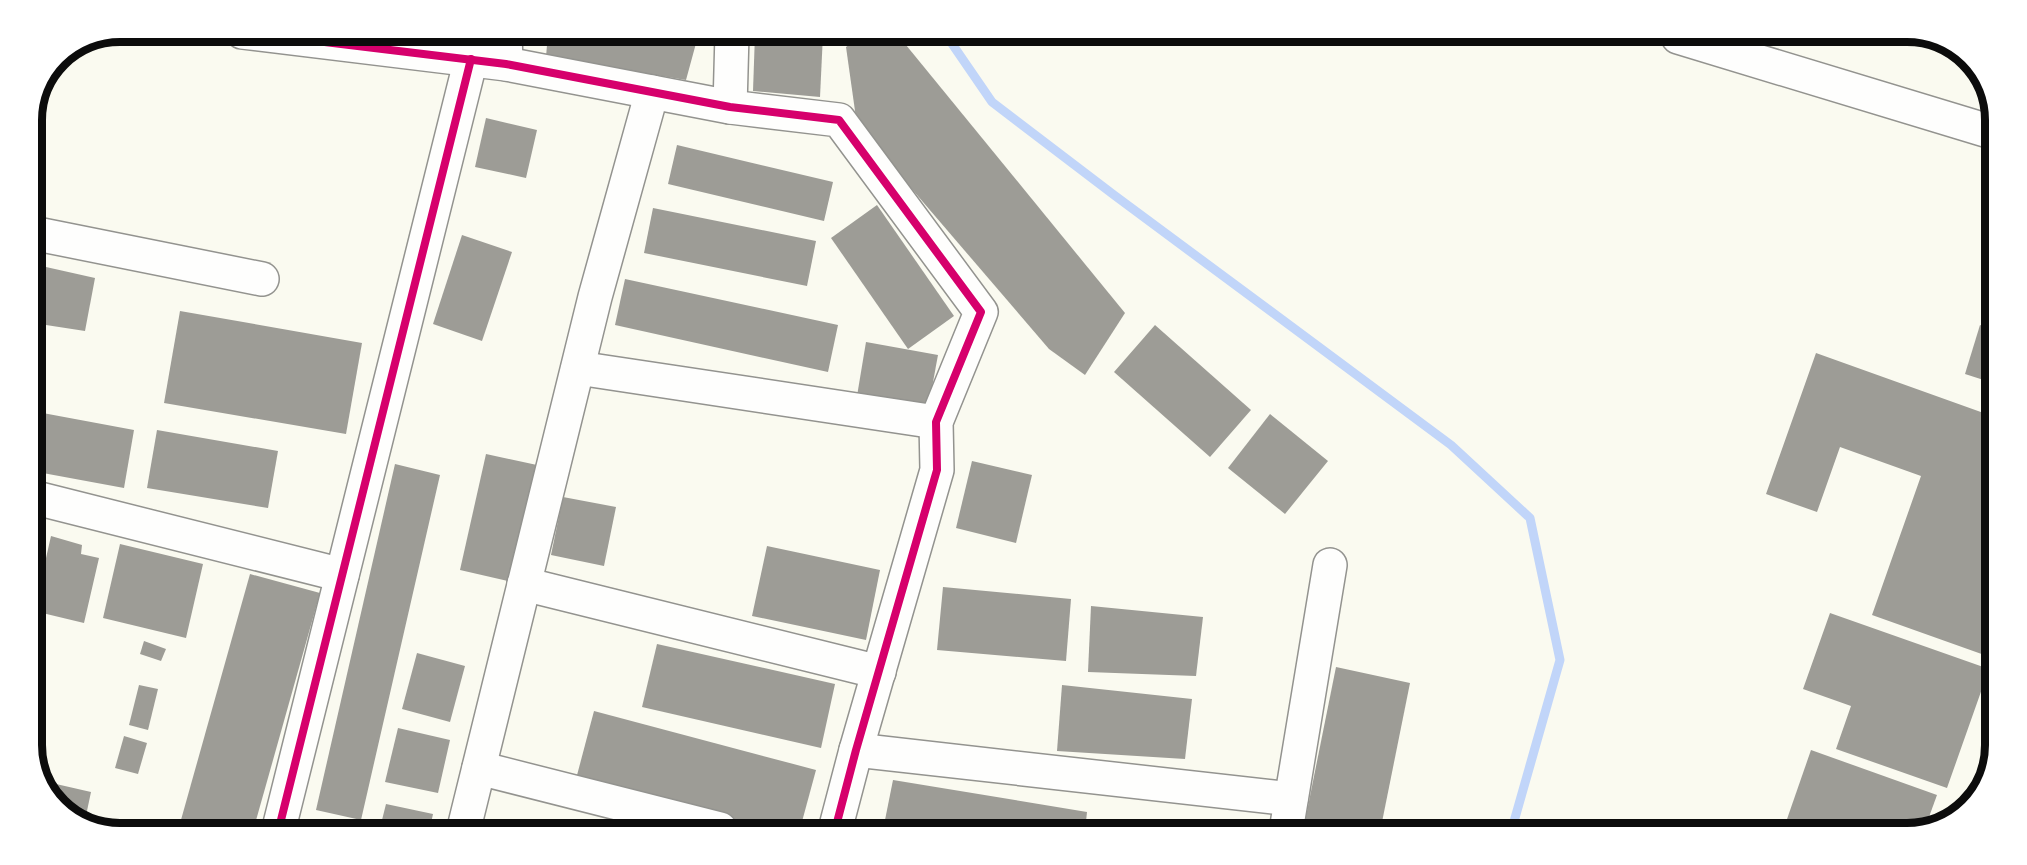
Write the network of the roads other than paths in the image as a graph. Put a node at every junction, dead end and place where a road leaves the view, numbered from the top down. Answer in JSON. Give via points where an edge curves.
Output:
{"nodes":[{"id":1,"x":327,"y":42,"type":"edge"},
{"id":2,"x":732,"y":42,"type":"edge"},
{"id":3,"x":1695,"y":42,"type":"edge"},
{"id":4,"x":506,"y":48,"type":"edge"},
{"id":5,"x":471,"y":59,"type":"junction"},
{"id":6,"x":652,"y":92,"type":"junction"},
{"id":7,"x":730,"y":107,"type":"junction"},
{"id":8,"x":1985,"y":130,"type":"edge"},
{"id":9,"x":42,"y":235,"type":"edge"},
{"id":10,"x":262,"y":279,"type":"dead end"},
{"id":11,"x":578,"y":368,"type":"junction"},
{"id":12,"x":936,"y":422,"type":"junction"},
{"id":13,"x":42,"y":500,"type":"edge"},
{"id":14,"x":1329,"y":565,"type":"dead end"},
{"id":15,"x":342,"y":575,"type":"junction"},
{"id":16,"x":524,"y":584,"type":"junction"},
{"id":17,"x":879,"y":672,"type":"junction"},
{"id":18,"x":856,"y":750,"type":"junction"},
{"id":19,"x":478,"y":768,"type":"junction"},
{"id":20,"x":1291,"y":799,"type":"junction"},
{"id":21,"x":280,"y":823,"type":"edge"},
{"id":22,"x":465,"y":823,"type":"edge"},
{"id":23,"x":696,"y":823,"type":"edge"},
{"id":24,"x":838,"y":823,"type":"edge"},
{"id":25,"x":1287,"y":823,"type":"edge"}],
"edges":[{"from":1,"to":5,"type":"street"},
{"from":2,"to":7,"type":"street"},
{"from":3,"to":8,"type":"street"},
{"from":4,"to":5,"type":"street"},
{"from":4,"to":6,"type":"street"},
{"from":5,"to":15,"type":"street"},
{"from":6,"to":7,"type":"street"},
{"from":6,"to":11,"type":"street"},
{"from":7,"to":12,"type":"street","via":[[839,120],[981,312]]},
{"from":9,"to":10,"type":"street"},
{"from":11,"to":12,"type":"street"},
{"from":11,"to":16,"type":"street"},
{"from":12,"to":17,"type":"street","via":[[937,470]]},
{"from":13,"to":15,"type":"street"},
{"from":14,"to":20,"type":"street"},
{"from":15,"to":21,"type":"street"},
{"from":16,"to":17,"type":"street"},
{"from":16,"to":19,"type":"street"},
{"from":17,"to":18,"type":"street"},
{"from":18,"to":20,"type":"street"},
{"from":18,"to":24,"type":"street"},
{"from":19,"to":22,"type":"street"},
{"from":19,"to":23,"type":"street"},
{"from":20,"to":25,"type":"street"}]}
